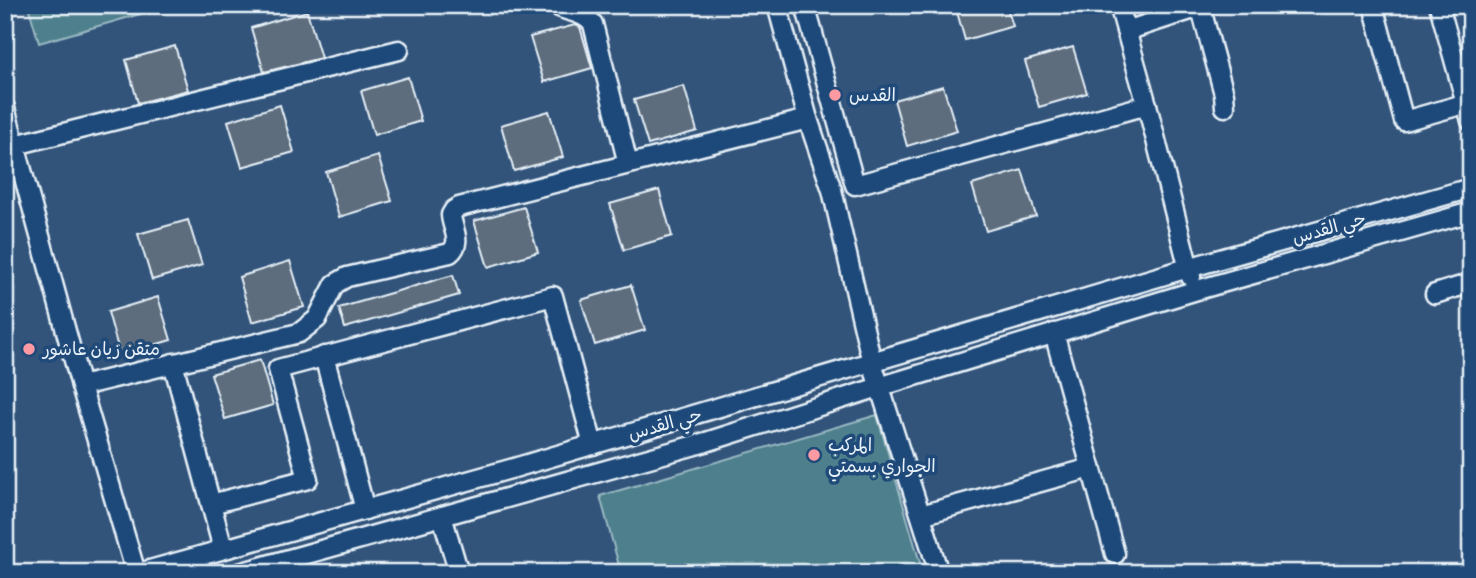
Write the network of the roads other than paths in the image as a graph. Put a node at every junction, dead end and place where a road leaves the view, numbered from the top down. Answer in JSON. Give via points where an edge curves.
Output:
{"nodes":[{"id":1,"x":555,"y":5,"type":"edge"},
{"id":2,"x":777,"y":5,"type":"edge"},
{"id":3,"x":805,"y":5,"type":"edge"},
{"id":4,"x":1119,"y":5,"type":"edge"},
{"id":5,"x":1373,"y":5,"type":"edge"},
{"id":6,"x":1439,"y":5,"type":"edge"},
{"id":7,"x":1202,"y":6,"type":"edge"},
{"id":8,"x":1126,"y":31,"type":"junction"},
{"id":9,"x":399,"y":50,"type":"dead end"},
{"id":10,"x":1468,"y":103,"type":"edge"},
{"id":11,"x":1147,"y":105,"type":"junction"},
{"id":12,"x":1225,"y":107,"type":"dead end"},
{"id":13,"x":5,"y":108,"type":"edge"},
{"id":14,"x":808,"y":118,"type":"junction"},
{"id":15,"x":1471,"y":121,"type":"edge"},
{"id":16,"x":15,"y":145,"type":"junction"},
{"id":17,"x":628,"y":164,"type":"junction"},
{"id":18,"x":855,"y":185,"type":"junction"},
{"id":19,"x":1471,"y":188,"type":"edge"},
{"id":20,"x":832,"y":190,"type":"junction"},
{"id":21,"x":1450,"y":194,"type":"junction"},
{"id":22,"x":1463,"y":214,"type":"edge"},
{"id":23,"x":1188,"y":268,"type":"junction"},
{"id":24,"x":1471,"y":284,"type":"edge"},
{"id":25,"x":1194,"y":291,"type":"junction"},
{"id":26,"x":1435,"y":294,"type":"dead end"},
{"id":27,"x":1054,"y":333,"type":"junction"},
{"id":28,"x":324,"y":356,"type":"junction"},
{"id":29,"x":173,"y":363,"type":"junction"},
{"id":30,"x":872,"y":363,"type":"junction"},
{"id":31,"x":81,"y":386,"type":"junction"},
{"id":32,"x":879,"y":387,"type":"junction"},
{"id":33,"x":593,"y":445,"type":"junction"},
{"id":34,"x":1091,"y":468,"type":"junction"},
{"id":35,"x":211,"y":504,"type":"junction"},
{"id":36,"x":365,"y":510,"type":"junction"},
{"id":37,"x":920,"y":515,"type":"junction"},
{"id":38,"x":442,"y":516,"type":"junction"},
{"id":39,"x":223,"y":549,"type":"junction"},
{"id":40,"x":1115,"y":554,"type":"dead end"},
{"id":41,"x":138,"y":573,"type":"edge"},
{"id":42,"x":239,"y":573,"type":"edge"},
{"id":43,"x":459,"y":573,"type":"edge"},
{"id":44,"x":939,"y":573,"type":"edge"}],
"edges":[{"from":1,"to":17,"type":"street","via":[[582,14],[593,24]]},
{"from":2,"to":14,"type":"street"},
{"from":3,"to":18,"type":"street"},
{"from":4,"to":8,"type":"street"},
{"from":5,"to":10,"type":"street","via":[[1404,121]]},
{"from":6,"to":10,"type":"street"},
{"from":7,"to":8,"type":"street"},
{"from":7,"to":12,"type":"street"},
{"from":8,"to":11,"type":"street"},
{"from":9,"to":16,"type":"street"},
{"from":10,"to":15,"type":"street"},
{"from":11,"to":18,"type":"street"},
{"from":11,"to":23,"type":"street"},
{"from":13,"to":16,"type":"street"},
{"from":14,"to":17,"type":"street"},
{"from":14,"to":20,"type":"street"},
{"from":16,"to":31,"type":"street"},
{"from":17,"to":29,"type":"street","via":[[459,207],[451,215],[457,244],[450,253],[346,277],[335,284],[317,319],[299,332]]},
{"from":18,"to":20,"type":"street"},
{"from":19,"to":21,"type":"street","name":"حي القدس"},
{"from":20,"to":30,"type":"street"},
{"from":21,"to":22,"type":"street"},
{"from":21,"to":23,"type":"street","name":"حي القدس"},
{"from":22,"to":25,"type":"street"},
{"from":23,"to":25,"type":"street"},
{"from":23,"to":30,"type":"street","name":"حي القدس"},
{"from":24,"to":26,"type":"street"},
{"from":25,"to":27,"type":"street"},
{"from":27,"to":32,"type":"street"},
{"from":27,"to":34,"type":"street"},
{"from":28,"to":33,"type":"street","via":[[553,296]]},
{"from":28,"to":35,"type":"street","via":[[278,369],[308,479]]},
{"from":28,"to":36,"type":"street"},
{"from":29,"to":31,"type":"street"},
{"from":29,"to":35,"type":"street"},
{"from":30,"to":32,"type":"street"},
{"from":30,"to":33,"type":"street","name":"حي القدس"},
{"from":31,"to":41,"type":"street"},
{"from":32,"to":37,"type":"street"},
{"from":32,"to":38,"type":"street","via":[[706,442]]},
{"from":33,"to":36,"type":"street","name":"حي القدس"},
{"from":34,"to":37,"type":"street"},
{"from":34,"to":40,"type":"street"},
{"from":35,"to":39,"type":"street"},
{"from":36,"to":39,"type":"street","name":"حي القدس"},
{"from":37,"to":44,"type":"street"},
{"from":38,"to":42,"type":"street"},
{"from":38,"to":43,"type":"street"},
{"from":39,"to":41,"type":"street","name":"حي القدس"}]}
